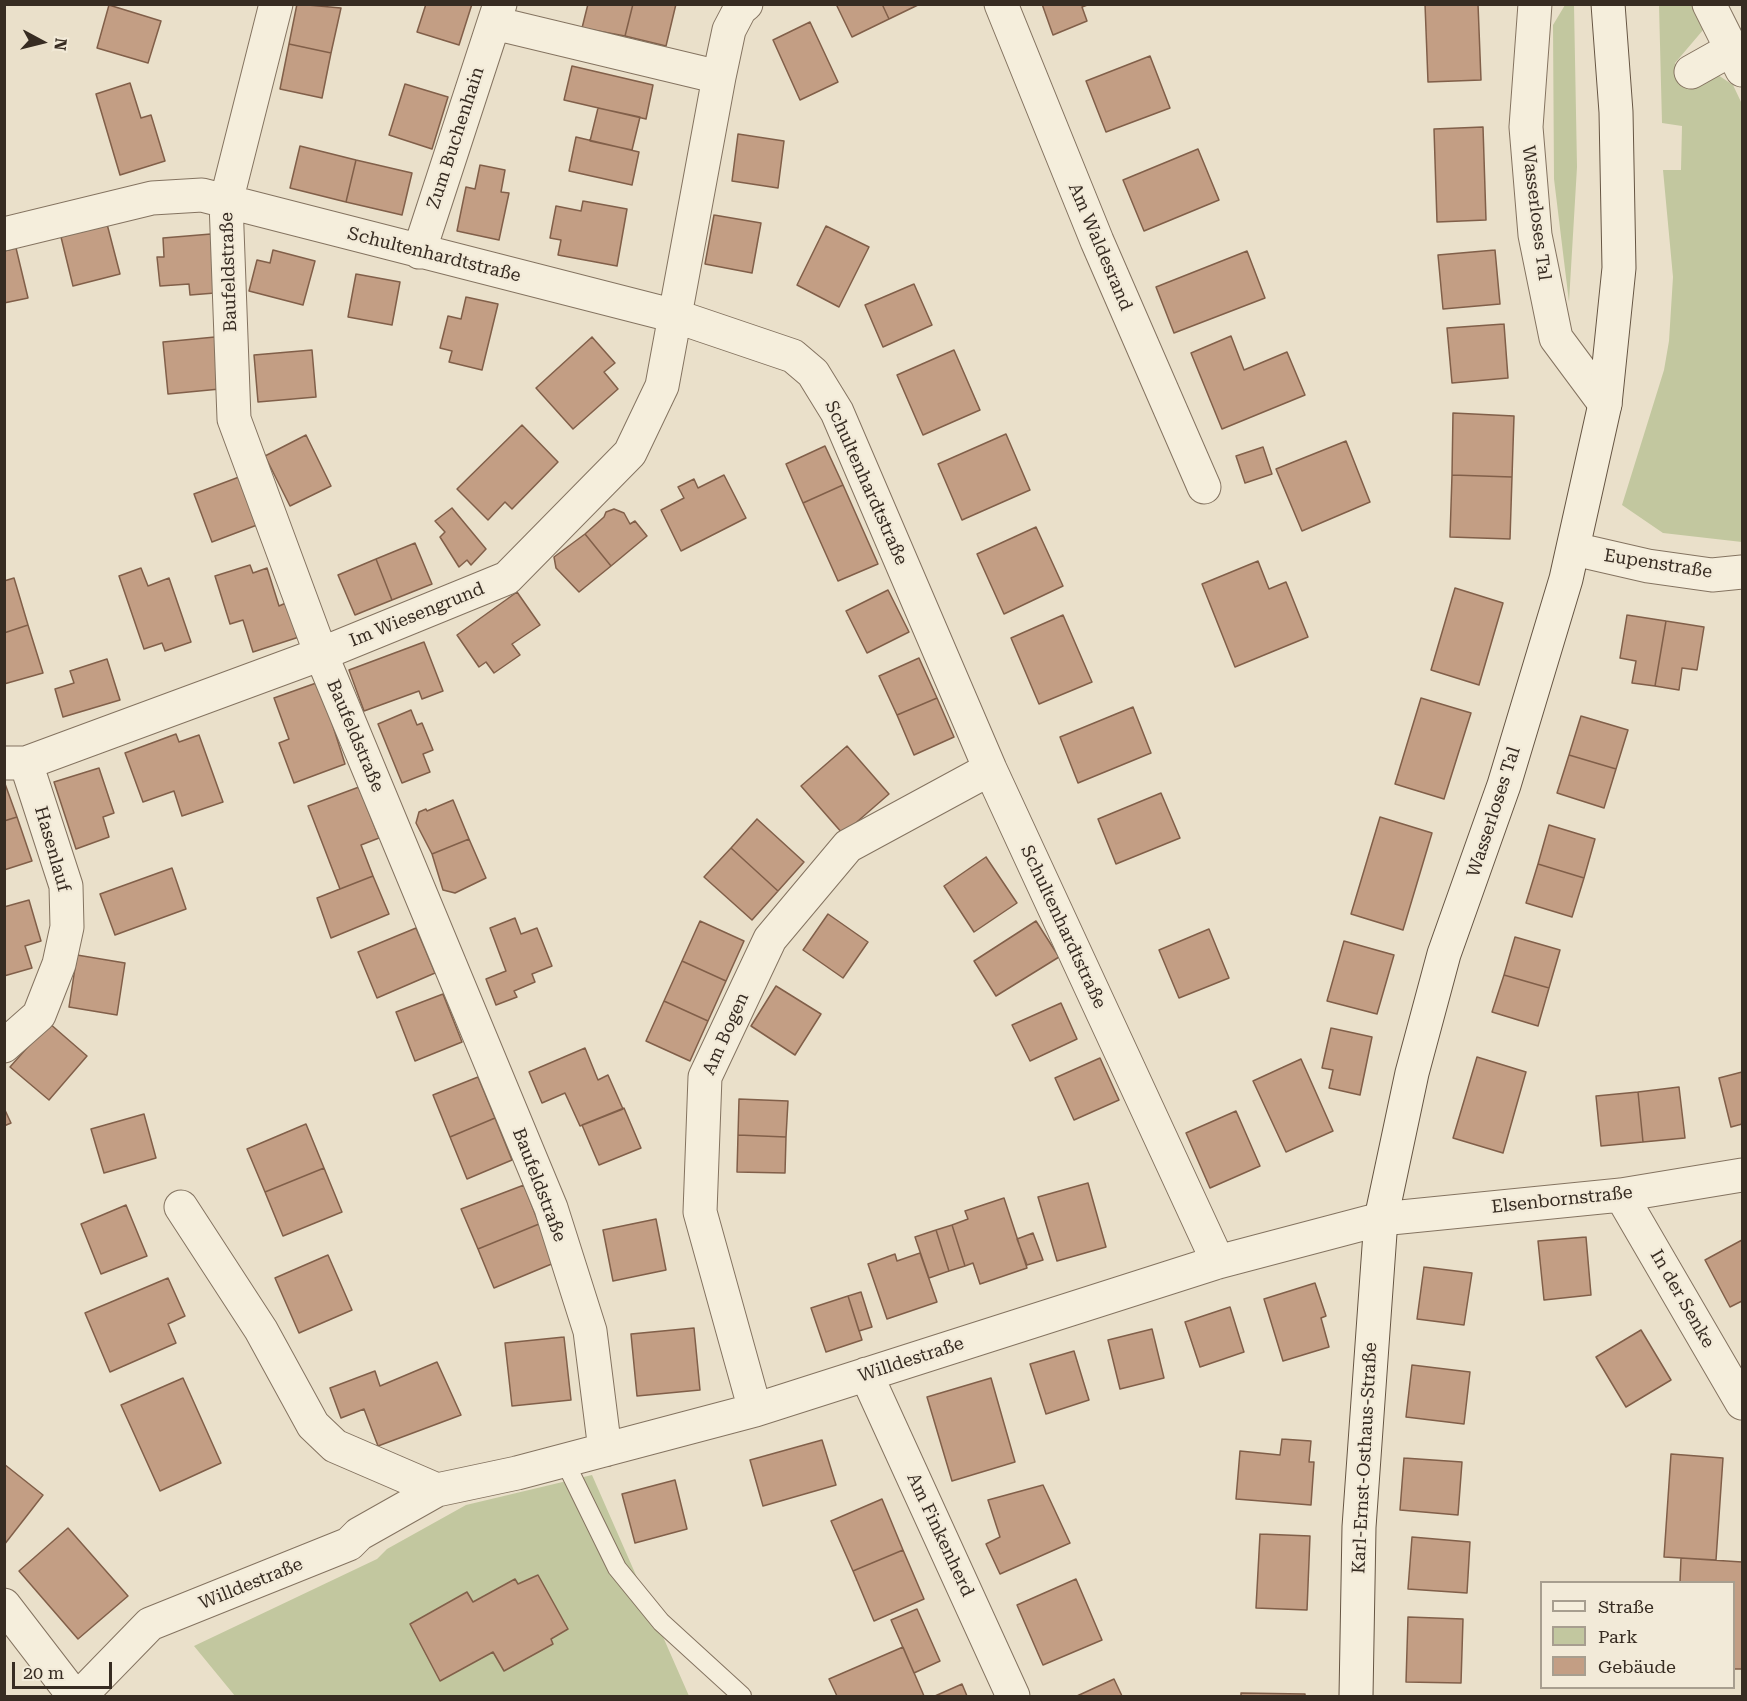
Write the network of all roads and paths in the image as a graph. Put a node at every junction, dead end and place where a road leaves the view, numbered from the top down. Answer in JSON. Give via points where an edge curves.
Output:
{"nodes":[{"id":1,"x":276,"y":4,"type":"edge"},
{"id":2,"x":746,"y":4,"type":"edge"},
{"id":3,"x":1001,"y":4,"type":"edge"},
{"id":4,"x":1535,"y":4,"type":"edge"},
{"id":5,"x":1608,"y":4,"type":"edge"},
{"id":6,"x":1709,"y":4,"type":"edge"},
{"id":7,"x":497,"y":14,"type":"edge"},
{"id":8,"x":1738,"y":60,"type":"edge"},
{"id":9,"x":1690,"y":72,"type":"dead end"},
{"id":10,"x":719,"y":77,"type":"junction"},
{"id":11,"x":226,"y":202,"type":"junction"},
{"id":12,"x":4,"y":234,"type":"edge"},
{"id":13,"x":419,"y":252,"type":"junction"},
{"id":14,"x":675,"y":316,"type":"junction"},
{"id":15,"x":1605,"y":404,"type":"junction"},
{"id":16,"x":1204,"y":487,"type":"dead end"},
{"id":17,"x":1574,"y":549,"type":"junction"},
{"id":18,"x":1743,"y":572,"type":"edge"},
{"id":19,"x":321,"y":654,"type":"junction"},
{"id":20,"x":15,"y":763,"type":"edge"},
{"id":21,"x":990,"y":770,"type":"junction"},
{"id":22,"x":4,"y":1046,"type":"edge"},
{"id":23,"x":1743,"y":1175,"type":"edge"},
{"id":24,"x":1621,"y":1195,"type":"junction"},
{"id":25,"x":181,"y":1207,"type":"dead end"},
{"id":26,"x":1381,"y":1219,"type":"junction"},
{"id":27,"x":1218,"y":1262,"type":"junction"},
{"id":28,"x":866,"y":1374,"type":"junction"},
{"id":29,"x":1743,"y":1403,"type":"edge"},
{"id":30,"x":755,"y":1410,"type":"junction"},
{"id":31,"x":605,"y":1450,"type":"junction"},
{"id":32,"x":564,"y":1460,"type":"junction"},
{"id":33,"x":437,"y":1490,"type":"junction"},
{"id":34,"x":4,"y":1605,"type":"edge"},
{"id":35,"x":74,"y":1696,"type":"edge"},
{"id":36,"x":80,"y":1696,"type":"edge"},
{"id":37,"x":742,"y":1696,"type":"edge"},
{"id":38,"x":1013,"y":1696,"type":"edge"},
{"id":39,"x":1356,"y":1696,"type":"edge"}],
"edges":[{"from":1,"to":11,"type":"street","name":"Baufeldstraße"},
{"from":2,"to":10,"type":"street","via":[[729,30]]},
{"from":3,"to":16,"type":"street","name":"Am Waldesrand","via":[[1097,242]]},
{"from":4,"to":15,"type":"street","name":"Wasserloses Tal","via":[[1526,127],[1536,235],[1556,338]]},
{"from":5,"to":15,"type":"street","name":"Wasserloses Tal","via":[[1616,112],[1619,268]]},
{"from":6,"to":8,"type":"street"},
{"from":7,"to":10,"type":"street","name":"Zum Buchenhain"},
{"from":7,"to":13,"type":"street","name":"Zum Buchenhain"},
{"from":8,"to":9,"type":"street"},
{"from":10,"to":14,"type":"street"},
{"from":11,"to":12,"type":"street","name":"Schultenhardtstraße","via":[[202,195],[152,198]]},
{"from":11,"to":13,"type":"street","name":"Schultenhardtstraße"},
{"from":11,"to":19,"type":"street","name":"Baufeldstraße","via":[[234,419]]},
{"from":13,"to":14,"type":"street","name":"Schultenhardtstraße"},
{"from":14,"to":19,"type":"street","name":"Im Wiesengrund","via":[[662,386],[630,453],[507,578]]},
{"from":14,"to":21,"type":"street","name":"Schultenhardtstraße","via":[[793,356],[813,373],[837,412]]},
{"from":15,"to":17,"type":"street","name":"Wasserloses Tal"},
{"from":17,"to":18,"type":"street","name":"Eupenstraße","via":[[1647,566],[1712,575]]},
{"from":17,"to":26,"type":"street","name":"Wasserloses Tal","via":[[1504,785],[1444,954],[1412,1073]]},
{"from":19,"to":20,"type":"street","name":"Im Wiesengrund"},
{"from":19,"to":31,"type":"street","name":"Baufeldstraße","via":[[551,1208],[590,1331]]},
{"from":20,"to":22,"type":"street","name":"Hasenlauf","via":[[66,886],[67,927],[59,964],[39,1015]]},
{"from":21,"to":27,"type":"street","name":"Schultenhardtstraße"},
{"from":21,"to":30,"type":"street","name":"Am Bogen","via":[[848,846],[770,939],[705,1077],[700,1212]]},
{"from":23,"to":24,"type":"street","name":"Elsenbornstraße"},
{"from":24,"to":26,"type":"street","name":"Elsenbornstraße"},
{"from":24,"to":29,"type":"street","name":"In der Senke"},
{"from":25,"to":33,"type":"street","via":[[261,1330],[312,1425],[335,1446]]},
{"from":26,"to":27,"type":"street","name":"Willdestraße"},
{"from":26,"to":39,"type":"street","name":"Karl-Ernst-Osthaus-Straße","via":[[1359,1527]]},
{"from":27,"to":28,"type":"street","name":"Willdestraße"},
{"from":28,"to":30,"type":"street","name":"Willdestraße"},
{"from":28,"to":38,"type":"street","name":"Am Finkenherd"},
{"from":30,"to":31,"type":"street","name":"Willdestraße"},
{"from":31,"to":32,"type":"street","name":"Willdestraße"},
{"from":32,"to":33,"type":"street","name":"Willdestraße"},
{"from":32,"to":37,"type":"lane","via":[[617,1568],[661,1622]]},
{"from":33,"to":36,"type":"street","name":"Willdestraße","via":[[359,1534],[349,1544],[150,1624]]},
{"from":34,"to":35,"type":"street"}]}
